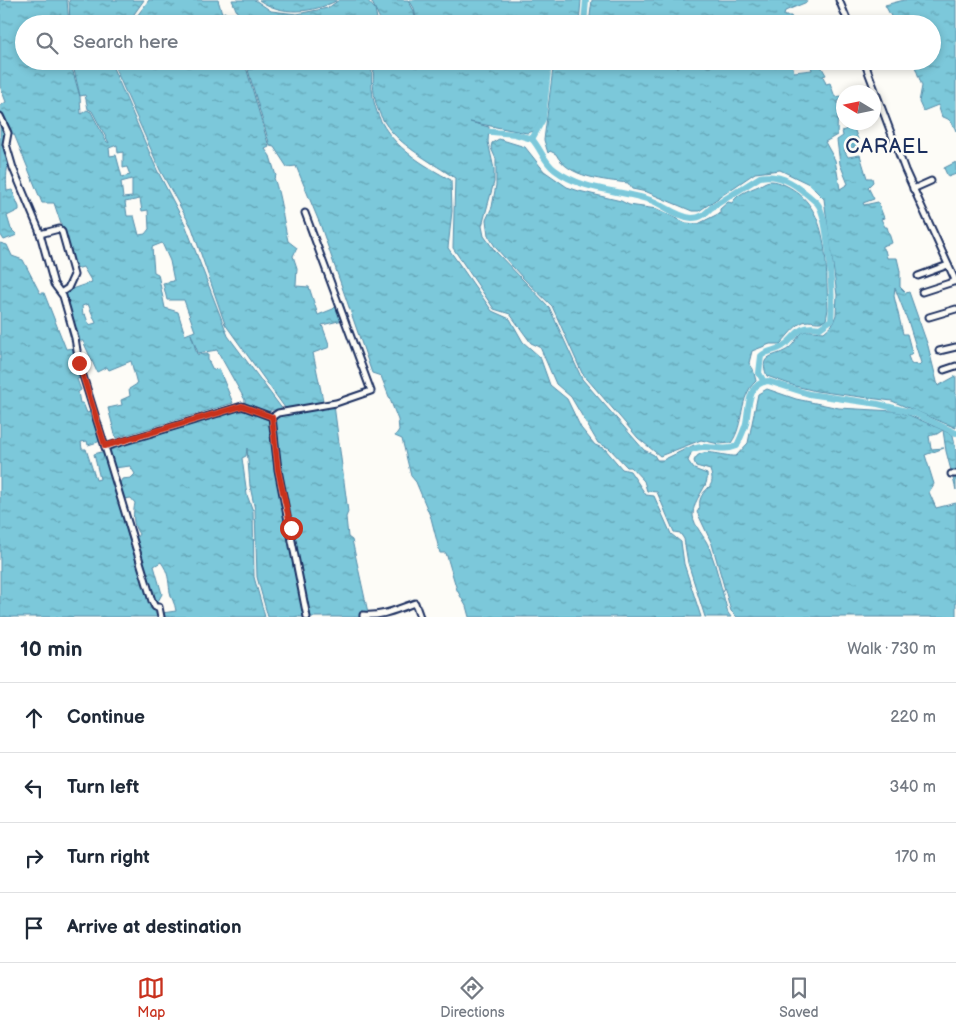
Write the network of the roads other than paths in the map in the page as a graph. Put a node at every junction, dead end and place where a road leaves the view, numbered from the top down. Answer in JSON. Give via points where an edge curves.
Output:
{"nodes":[{"id":1,"x":839,"y":0,"type":"edge"},
{"id":2,"x":845,"y":15,"type":"edge"},
{"id":3,"x":867,"y":70,"type":"edge"},
{"id":4,"x":0,"y":116,"type":"edge"},
{"id":5,"x":931,"y":181,"type":"dead end"},
{"id":6,"x":913,"y":189,"type":"junction"},
{"id":7,"x":305,"y":213,"type":"dead end"},
{"id":8,"x":40,"y":234,"type":"junction"},
{"id":9,"x":948,"y":266,"type":"junction"},
{"id":10,"x":918,"y":276,"type":"dead end"},
{"id":11,"x":956,"y":282,"type":"edge"},
{"id":12,"x":62,"y":292,"type":"junction"},
{"id":13,"x":922,"y":292,"type":"dead end"},
{"id":14,"x":956,"y":309,"type":"edge"},
{"id":15,"x":929,"y":317,"type":"dead end"},
{"id":16,"x":956,"y":347,"type":"edge"},
{"id":17,"x":939,"y":351,"type":"dead end"},
{"id":18,"x":956,"y":366,"type":"edge"},
{"id":19,"x":944,"y":370,"type":"dead end"},
{"id":20,"x":271,"y":416,"type":"junction"},
{"id":21,"x":105,"y":446,"type":"junction"},
{"id":22,"x":161,"y":617,"type":"edge"},
{"id":23,"x":308,"y":617,"type":"edge"},
{"id":24,"x":363,"y":617,"type":"edge"},
{"id":25,"x":420,"y":617,"type":"edge"}],
"edges":[{"from":1,"to":2,"type":"street"},
{"from":3,"to":6,"type":"street"},
{"from":4,"to":8,"type":"street","via":[[8,134],[6,144],[13,168]]},
{"from":5,"to":6,"type":"street"},
{"from":6,"to":9,"type":"street"},
{"from":7,"to":20,"type":"street","via":[[370,391],[336,403]]},
{"from":8,"to":12,"type":"street","via":[[54,284]]},
{"from":8,"to":12,"type":"street","via":[[59,229],[62,232],[74,275],[68,288]]},
{"from":9,"to":10,"type":"street"},
{"from":9,"to":11,"type":"street"},
{"from":11,"to":13,"type":"street"},
{"from":12,"to":21,"type":"street","via":[[79,363]]},
{"from":14,"to":15,"type":"street"},
{"from":16,"to":17,"type":"street"},
{"from":18,"to":19,"type":"street"},
{"from":20,"to":21,"type":"street","via":[[243,406]]},
{"from":20,"to":23,"type":"street","via":[[278,470]]},
{"from":21,"to":22,"type":"street","via":[[152,601],[155,607],[159,607]]},
{"from":24,"to":25,"type":"street","via":[[415,603]]}]}
